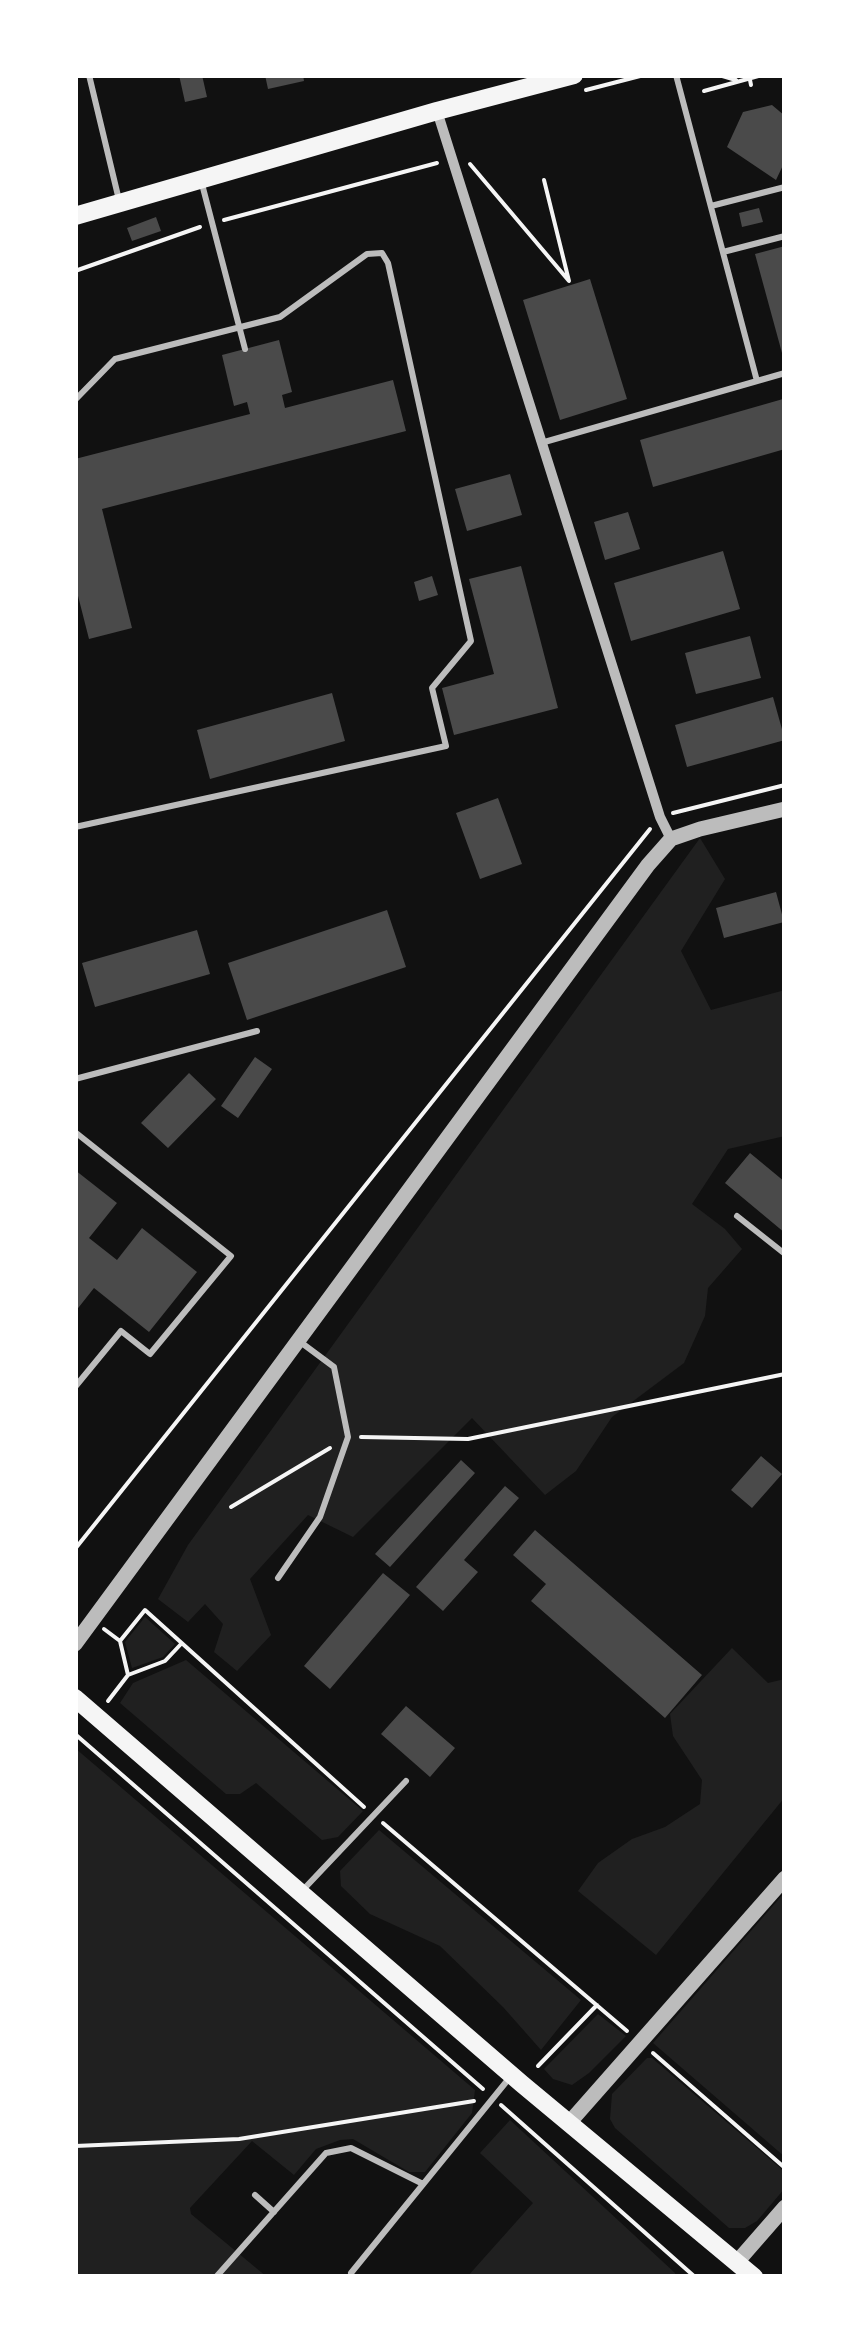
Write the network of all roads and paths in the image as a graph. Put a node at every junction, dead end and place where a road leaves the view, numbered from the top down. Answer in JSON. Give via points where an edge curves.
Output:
{"nodes":[{"id":1,"x":89,"y":75,"type":"edge"},
{"id":2,"x":644,"y":75,"type":"edge"},
{"id":3,"x":676,"y":75,"type":"edge"},
{"id":4,"x":719,"y":75,"type":"edge"},
{"id":5,"x":759,"y":75,"type":"edge"},
{"id":6,"x":553,"y":78,"type":"edge"},
{"id":7,"x":750,"y":80,"type":"edge"},
{"id":8,"x":741,"y":81,"type":"junction"},
{"id":9,"x":575,"y":84,"type":"edge"},
{"id":10,"x":704,"y":91,"type":"dead end"},
{"id":11,"x":437,"y":110,"type":"junction"},
{"id":12,"x":464,"y":156,"type":"dead end"},
{"id":13,"x":446,"y":160,"type":"dead end"},
{"id":14,"x":200,"y":178,"type":"junction"},
{"id":15,"x":544,"y":180,"type":"dead end"},
{"id":16,"x":785,"y":187,"type":"edge"},
{"id":17,"x":120,"y":201,"type":"junction"},
{"id":18,"x":710,"y":206,"type":"junction"},
{"id":19,"x":75,"y":216,"type":"edge"},
{"id":20,"x":212,"y":223,"type":"junction"},
{"id":21,"x":785,"y":236,"type":"edge"},
{"id":22,"x":723,"y":252,"type":"junction"},
{"id":23,"x":75,"y":271,"type":"edge"},
{"id":24,"x":239,"y":327,"type":"junction"},
{"id":25,"x":245,"y":349,"type":"dead end"},
{"id":26,"x":785,"y":373,"type":"edge"},
{"id":27,"x":757,"y":381,"type":"junction"},
{"id":28,"x":75,"y":400,"type":"edge"},
{"id":29,"x":540,"y":443,"type":"junction"},
{"id":30,"x":785,"y":785,"type":"edge"},
{"id":31,"x":785,"y":809,"type":"edge"},
{"id":32,"x":660,"y":817,"type":"junction"},
{"id":33,"x":75,"y":827,"type":"edge"},
{"id":34,"x":671,"y":839,"type":"junction"},
{"id":35,"x":256,"y":1031,"type":"dead end"},
{"id":36,"x":75,"y":1079,"type":"edge"},
{"id":37,"x":75,"y":1132,"type":"edge"},
{"id":38,"x":737,"y":1216,"type":"dead end"},
{"id":39,"x":785,"y":1254,"type":"edge"},
{"id":40,"x":298,"y":1340,"type":"junction"},
{"id":41,"x":785,"y":1374,"type":"edge"},
{"id":42,"x":75,"y":1386,"type":"edge"},
{"id":43,"x":348,"y":1437,"type":"junction"},
{"id":44,"x":231,"y":1507,"type":"dead end"},
{"id":45,"x":75,"y":1549,"type":"edge"},
{"id":46,"x":278,"y":1578,"type":"dead end"},
{"id":47,"x":75,"y":1644,"type":"edge"},
{"id":48,"x":181,"y":1644,"type":"junction"},
{"id":49,"x":128,"y":1675,"type":"junction"},
{"id":50,"x":75,"y":1698,"type":"edge"},
{"id":51,"x":105,"y":1704,"type":"dead end"},
{"id":52,"x":84,"y":1732,"type":"dead end"},
{"id":53,"x":77,"y":1736,"type":"edge"},
{"id":54,"x":406,"y":1780,"type":"dead end"},
{"id":55,"x":374,"y":1816,"type":"junction"},
{"id":56,"x":785,"y":1878,"type":"edge"},
{"id":57,"x":301,"y":1892,"type":"junction"},
{"id":58,"x":596,"y":2005,"type":"junction"},
{"id":59,"x":640,"y":2042,"type":"junction"},
{"id":60,"x":538,"y":2066,"type":"dead end"},
{"id":61,"x":512,"y":2074,"type":"junction"},
{"id":62,"x":494,"y":2098,"type":"junction"},
{"id":63,"x":569,"y":2123,"type":"junction"},
{"id":64,"x":75,"y":2146,"type":"edge"},
{"id":65,"x":785,"y":2168,"type":"edge"},
{"id":66,"x":424,"y":2184,"type":"junction"},
{"id":67,"x":255,"y":2194,"type":"dead end"},
{"id":68,"x":785,"y":2207,"type":"edge"},
{"id":69,"x":274,"y":2212,"type":"junction"},
{"id":70,"x":737,"y":2262,"type":"junction"},
{"id":71,"x":351,"y":2274,"type":"dead end"},
{"id":72,"x":216,"y":2277,"type":"edge"},
{"id":73,"x":695,"y":2277,"type":"edge"},
{"id":74,"x":754,"y":2277,"type":"edge"}],
"edges":[{"from":1,"to":17,"type":"lane"},
{"from":2,"to":9,"type":"path"},
{"from":3,"to":18,"type":"lane"},
{"from":4,"to":8,"type":"path"},
{"from":5,"to":7,"type":"path"},
{"from":6,"to":9,"type":"main road"},
{"from":6,"to":11,"type":"main road"},
{"from":7,"to":8,"type":"path"},
{"from":8,"to":10,"type":"path"},
{"from":11,"to":14,"type":"main road"},
{"from":11,"to":29,"type":"street"},
{"from":12,"to":15,"type":"path","via":[[569,281]]},
{"from":13,"to":20,"type":"path"},
{"from":14,"to":17,"type":"main road"},
{"from":14,"to":20,"type":"lane"},
{"from":16,"to":18,"type":"lane"},
{"from":17,"to":19,"type":"main road"},
{"from":18,"to":22,"type":"lane"},
{"from":20,"to":23,"type":"path"},
{"from":20,"to":24,"type":"lane"},
{"from":21,"to":22,"type":"lane"},
{"from":22,"to":27,"type":"lane"},
{"from":24,"to":25,"type":"lane"},
{"from":24,"to":28,"type":"lane","via":[[115,359]]},
{"from":24,"to":33,"type":"lane","via":[[280,316],[367,254],[382,253],[388,263],[471,641],[432,688],[446,746]]},
{"from":26,"to":27,"type":"lane"},
{"from":27,"to":29,"type":"lane"},
{"from":29,"to":32,"type":"street"},
{"from":30,"to":32,"type":"path"},
{"from":31,"to":34,"type":"street"},
{"from":32,"to":34,"type":"street"},
{"from":32,"to":45,"type":"path"},
{"from":34,"to":40,"type":"street"},
{"from":35,"to":36,"type":"lane"},
{"from":37,"to":42,"type":"lane","via":[[231,1256],[150,1354],[121,1331]]},
{"from":38,"to":39,"type":"lane"},
{"from":40,"to":43,"type":"lane","via":[[334,1366]]},
{"from":40,"to":47,"type":"street"},
{"from":41,"to":43,"type":"path","via":[[468,1439]]},
{"from":43,"to":44,"type":"path"},
{"from":43,"to":46,"type":"lane","via":[[320,1517]]},
{"from":48,"to":49,"type":"path","via":[[165,1661]]},
{"from":48,"to":49,"type":"path","via":[[145,1610],[120,1642]]},
{"from":48,"to":55,"type":"path"},
{"from":49,"to":51,"type":"path"},
{"from":50,"to":57,"type":"main road"},
{"from":52,"to":53,"type":"path"},
{"from":53,"to":62,"type":"path"},
{"from":54,"to":55,"type":"lane"},
{"from":55,"to":57,"type":"lane"},
{"from":55,"to":58,"type":"path"},
{"from":56,"to":59,"type":"street"},
{"from":57,"to":61,"type":"main road"},
{"from":58,"to":59,"type":"path"},
{"from":58,"to":60,"type":"path"},
{"from":59,"to":63,"type":"street"},
{"from":59,"to":65,"type":"path"},
{"from":61,"to":62,"type":"lane"},
{"from":61,"to":63,"type":"main road"},
{"from":62,"to":64,"type":"path","via":[[239,2138]]},
{"from":62,"to":66,"type":"lane"},
{"from":62,"to":73,"type":"path"},
{"from":63,"to":70,"type":"main road"},
{"from":66,"to":69,"type":"lane","via":[[351,2148],[326,2153]]},
{"from":66,"to":71,"type":"lane"},
{"from":67,"to":69,"type":"lane"},
{"from":68,"to":70,"type":"street"},
{"from":69,"to":72,"type":"lane"},
{"from":70,"to":74,"type":"main road"}]}
